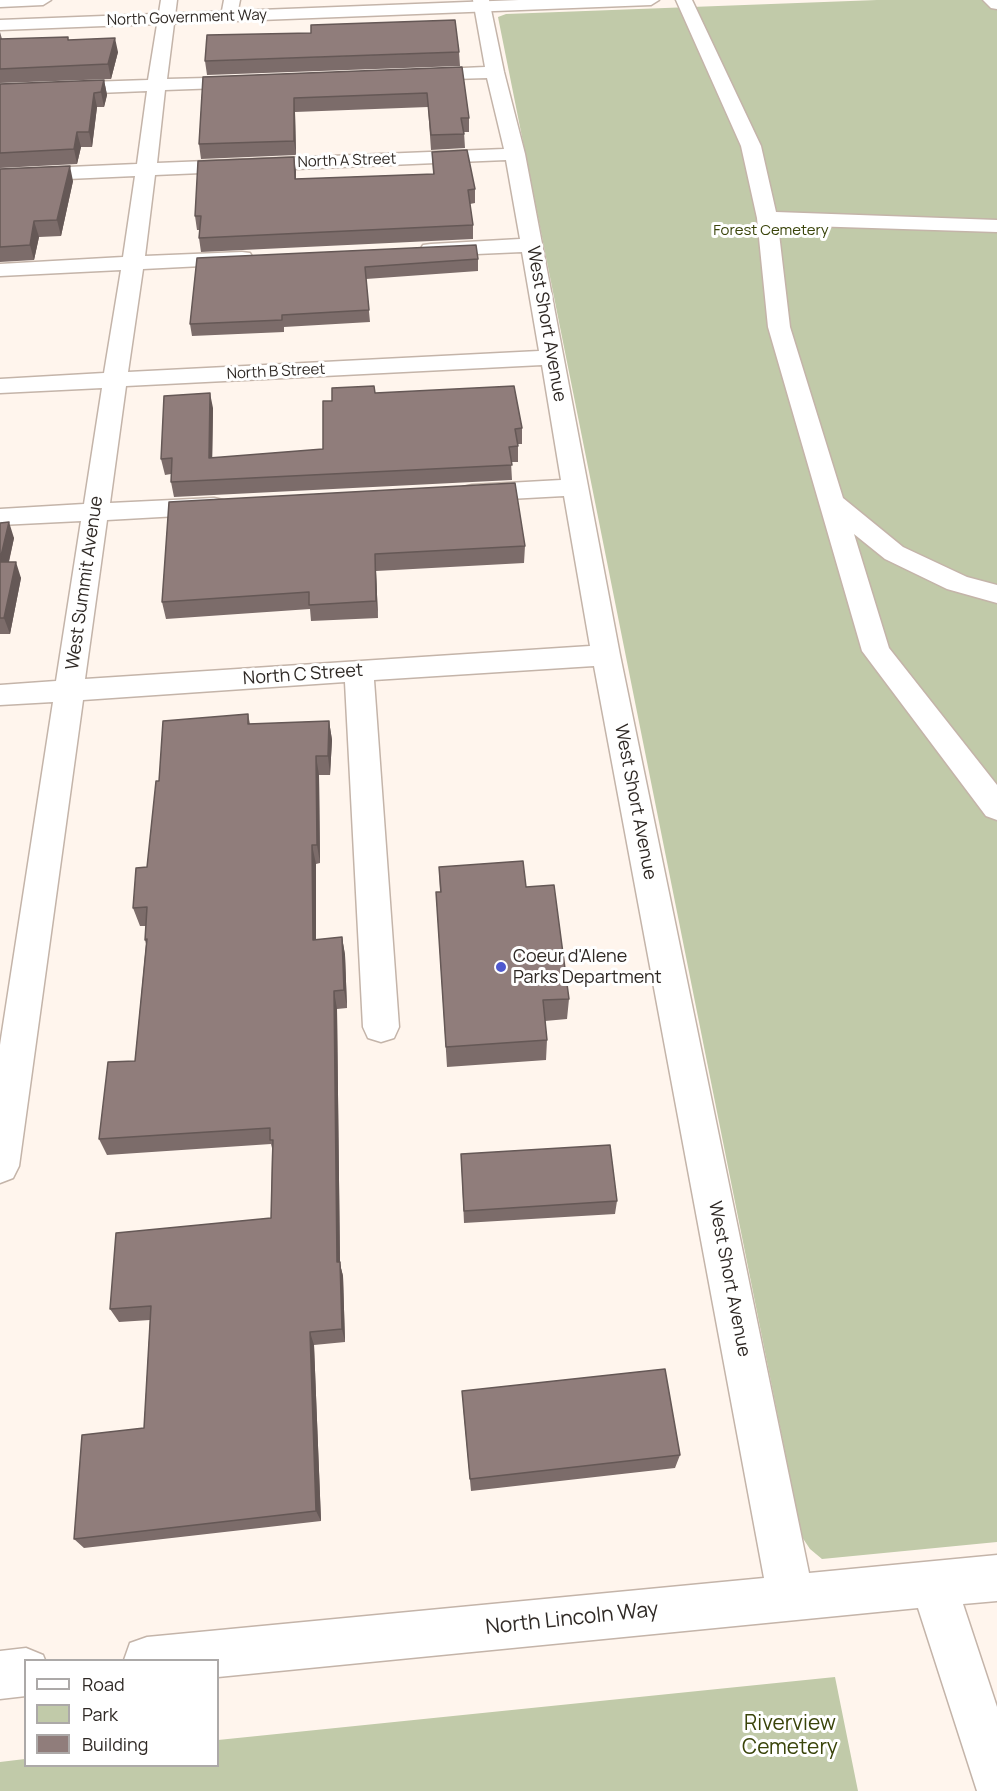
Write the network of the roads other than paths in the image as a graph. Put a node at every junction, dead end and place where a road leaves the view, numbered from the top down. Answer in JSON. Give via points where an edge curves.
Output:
{"nodes":[{"id":1,"x":43,"y":0,"type":"edge"},
{"id":2,"x":651,"y":0,"type":"edge"},
{"id":3,"x":684,"y":0,"type":"edge"},
{"id":4,"x":991,"y":0,"type":"edge"},
{"id":5,"x":0,"y":2,"type":"edge"},
{"id":6,"x":481,"y":3,"type":"edge"},
{"id":7,"x":997,"y":4,"type":"edge"},
{"id":8,"x":231,"y":8,"type":"edge"},
{"id":9,"x":167,"y":9,"type":"edge"},
{"id":10,"x":0,"y":25,"type":"edge"},
{"id":11,"x":495,"y":72,"type":"junction"},
{"id":12,"x":400,"y":76,"type":"edge"},
{"id":13,"x":269,"y":81,"type":"edge"},
{"id":14,"x":157,"y":85,"type":"junction"},
{"id":15,"x":0,"y":91,"type":"edge"},
{"id":16,"x":515,"y":154,"type":"junction"},
{"id":17,"x":146,"y":170,"type":"junction"},
{"id":18,"x":0,"y":176,"type":"edge"},
{"id":19,"x":766,"y":218,"type":"junction"},
{"id":20,"x":997,"y":226,"type":"edge"},
{"id":21,"x":531,"y":245,"type":"junction"},
{"id":22,"x":413,"y":250,"type":"edge"},
{"id":23,"x":258,"y":257,"type":"edge"},
{"id":24,"x":133,"y":263,"type":"junction"},
{"id":25,"x":0,"y":270,"type":"edge"},
{"id":26,"x":553,"y":357,"type":"junction"},
{"id":27,"x":114,"y":381,"type":"junction"},
{"id":28,"x":0,"y":386,"type":"edge"},
{"id":29,"x":575,"y":487,"type":"junction"},
{"id":30,"x":444,"y":494,"type":"edge"},
{"id":31,"x":832,"y":502,"type":"junction"},
{"id":32,"x":240,"y":505,"type":"edge"},
{"id":33,"x":94,"y":513,"type":"junction"},
{"id":34,"x":0,"y":517,"type":"edge"},
{"id":35,"x":997,"y":594,"type":"edge"},
{"id":36,"x":606,"y":655,"type":"junction"},
{"id":37,"x":359,"y":671,"type":"junction"},
{"id":38,"x":71,"y":690,"type":"junction"},
{"id":39,"x":0,"y":695,"type":"edge"},
{"id":40,"x":997,"y":808,"type":"edge"},
{"id":41,"x":381,"y":1027,"type":"dead end"},
{"id":42,"x":0,"y":1166,"type":"edge"},
{"id":43,"x":997,"y":1578,"type":"edge"},
{"id":44,"x":933,"y":1583,"type":"junction"},
{"id":45,"x":791,"y":1597,"type":"junction"},
{"id":46,"x":157,"y":1659,"type":"edge"},
{"id":47,"x":24,"y":1672,"type":"edge"},
{"id":48,"x":0,"y":1675,"type":"edge"},
{"id":49,"x":997,"y":1781,"type":"edge"}],
"edges":[{"from":1,"to":5,"type":"street"},
{"from":2,"to":6,"type":"street","name":"North Government Way"},
{"from":3,"to":19,"type":"street","via":[[751,146]]},
{"from":4,"to":7,"type":"street"},
{"from":6,"to":8,"type":"street","name":"North Government Way"},
{"from":6,"to":11,"type":"street","name":"West Short Avenue"},
{"from":8,"to":9,"type":"street","name":"North Government Way"},
{"from":9,"to":10,"type":"street","name":"North Government Way"},
{"from":9,"to":14,"type":"street","name":"West Summit Avenue"},
{"from":11,"to":12,"type":"street"},
{"from":11,"to":16,"type":"street","name":"West Short Avenue"},
{"from":13,"to":14,"type":"street"},
{"from":14,"to":15,"type":"street"},
{"from":14,"to":17,"type":"street","name":"West Summit Avenue"},
{"from":16,"to":17,"type":"street","name":"North A Street"},
{"from":16,"to":21,"type":"street","name":"West Short Avenue"},
{"from":17,"to":18,"type":"street","name":"North A Street"},
{"from":17,"to":24,"type":"street","name":"West Summit Avenue"},
{"from":19,"to":20,"type":"street"},
{"from":19,"to":31,"type":"street","via":[[779,327]]},
{"from":21,"to":22,"type":"street"},
{"from":21,"to":26,"type":"street","name":"West Short Avenue"},
{"from":23,"to":24,"type":"street"},
{"from":24,"to":25,"type":"street"},
{"from":24,"to":27,"type":"street","name":"West Summit Avenue"},
{"from":26,"to":27,"type":"street","name":"North B Street"},
{"from":26,"to":29,"type":"street","name":"West Short Avenue"},
{"from":27,"to":28,"type":"street","name":"North B Street"},
{"from":27,"to":33,"type":"street","name":"West Summit Avenue"},
{"from":29,"to":30,"type":"street"},
{"from":29,"to":36,"type":"street","name":"West Short Avenue"},
{"from":31,"to":35,"type":"street","via":[[894,553],[957,583]]},
{"from":31,"to":40,"type":"street","via":[[876,651]]},
{"from":32,"to":33,"type":"street"},
{"from":33,"to":34,"type":"street"},
{"from":33,"to":38,"type":"street","name":"West Summit Avenue"},
{"from":36,"to":37,"type":"street","name":"North C Street"},
{"from":36,"to":45,"type":"street","name":"West Short Avenue"},
{"from":37,"to":38,"type":"street","name":"North C Street"},
{"from":37,"to":41,"type":"street"},
{"from":38,"to":39,"type":"street","name":"North C Street"},
{"from":38,"to":42,"type":"street","name":"West Summit Avenue"},
{"from":43,"to":44,"type":"street","name":"North Lincoln Way"},
{"from":44,"to":45,"type":"street","name":"North Lincoln Way"},
{"from":44,"to":49,"type":"street"},
{"from":45,"to":46,"type":"street","name":"North Lincoln Way"},
{"from":47,"to":48,"type":"street"}]}
